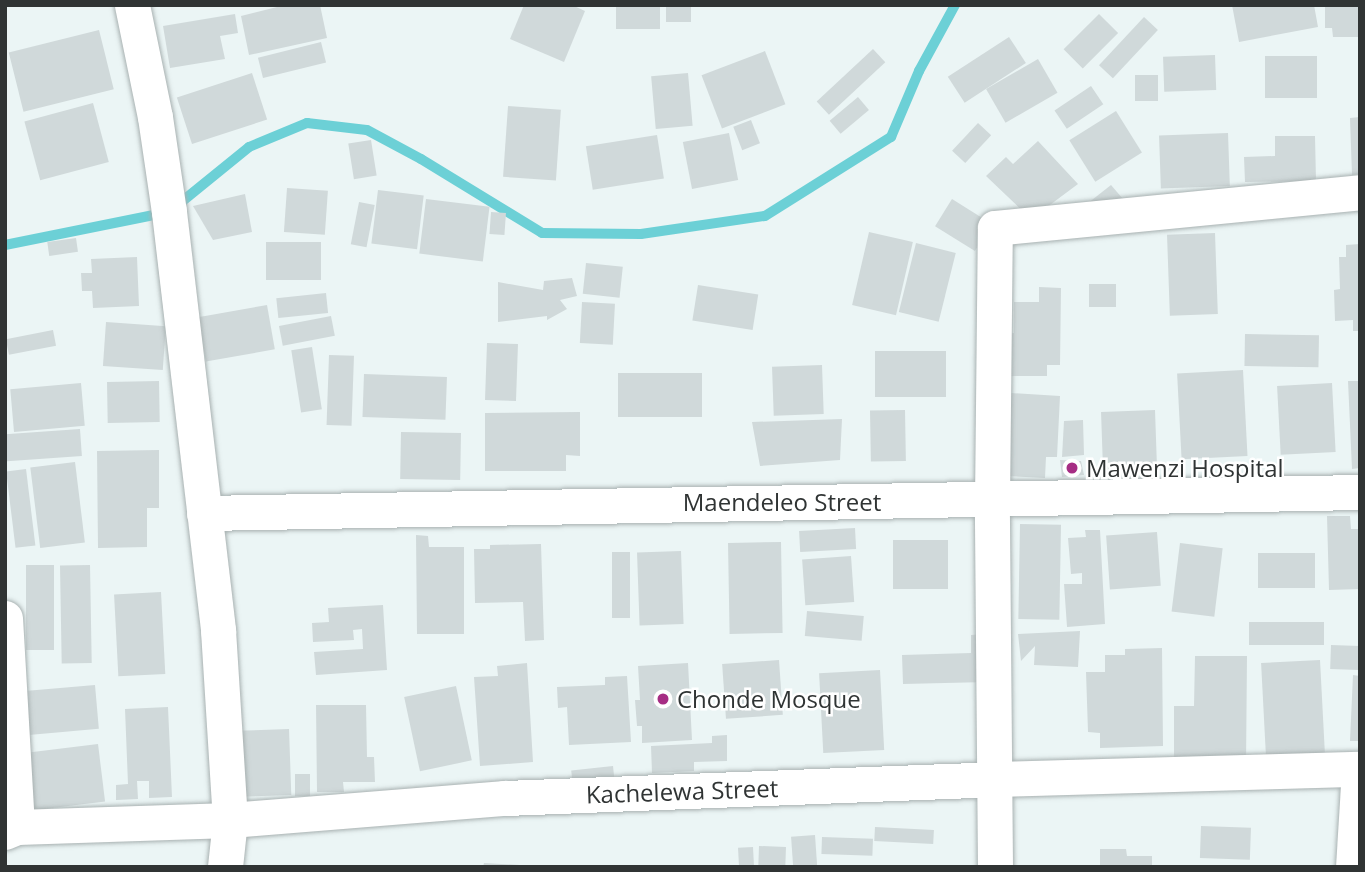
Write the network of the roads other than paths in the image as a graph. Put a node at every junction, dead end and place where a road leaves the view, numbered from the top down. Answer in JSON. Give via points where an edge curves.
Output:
{"nodes":[{"id":1,"x":132,"y":5,"type":"edge"},
{"id":2,"x":1360,"y":192,"type":"edge"},
{"id":3,"x":1360,"y":492,"type":"edge"},
{"id":4,"x":992,"y":501,"type":"junction"},
{"id":5,"x":204,"y":513,"type":"junction"},
{"id":6,"x":5,"y":618,"type":"edge"},
{"id":7,"x":1359,"y":769,"type":"edge"},
{"id":8,"x":996,"y":779,"type":"junction"},
{"id":9,"x":230,"y":820,"type":"junction"},
{"id":10,"x":11,"y":830,"type":"edge"},
{"id":11,"x":225,"y":867,"type":"edge"},
{"id":12,"x":995,"y":867,"type":"edge"},
{"id":13,"x":1353,"y":867,"type":"edge"}],
"edges":[{"from":1,"to":5,"type":"street","via":[[169,212]]},
{"from":2,"to":4,"type":"street","via":[[995,228]]},
{"from":3,"to":4,"type":"street","name":"Maendeleo Street"},
{"from":4,"to":5,"type":"street","name":"Maendeleo Street","via":[[715,501]]},
{"from":4,"to":8,"type":"street"},
{"from":5,"to":9,"type":"street","via":[[218,630]]},
{"from":6,"to":10,"type":"street"},
{"from":7,"to":8,"type":"street","name":"Kachelewa Street"},
{"from":7,"to":13,"type":"street"},
{"from":8,"to":9,"type":"street","name":"Kachelewa Street","via":[[505,798]]},
{"from":8,"to":12,"type":"street"},
{"from":9,"to":10,"type":"street","name":"Kachelewa Street"},
{"from":9,"to":11,"type":"street"}]}
